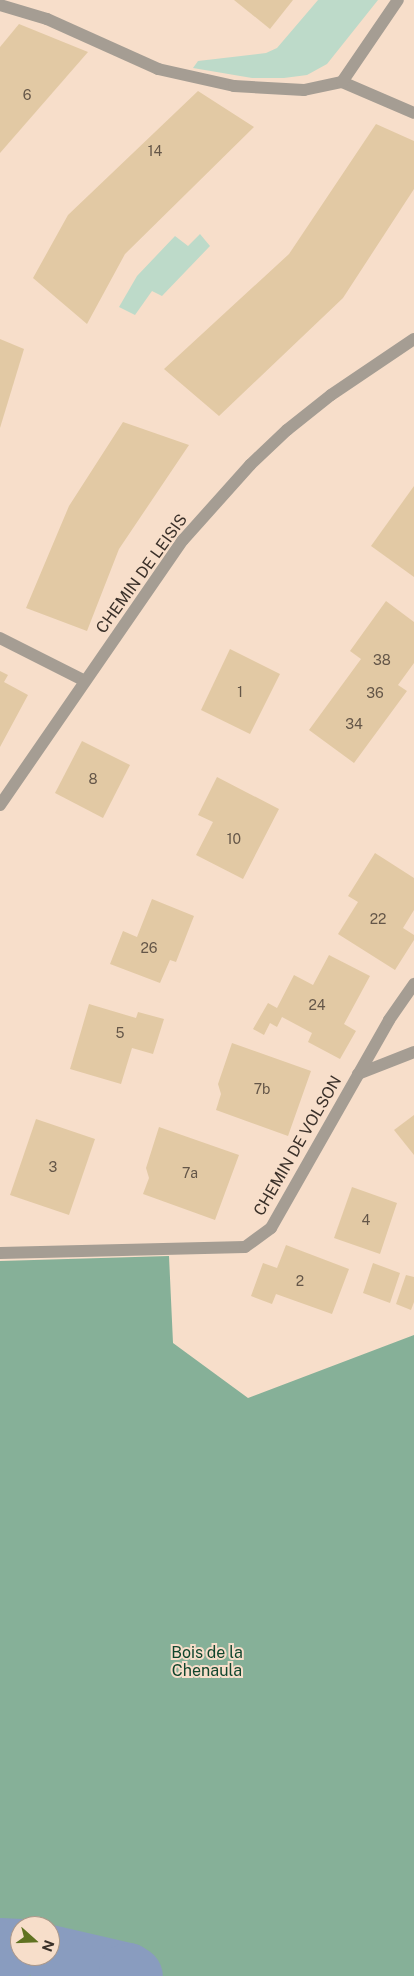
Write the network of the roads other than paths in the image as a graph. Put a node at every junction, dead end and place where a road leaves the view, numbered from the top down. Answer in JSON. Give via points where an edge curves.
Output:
{"nodes":[{"id":1,"x":398,"y":0,"type":"edge"},
{"id":2,"x":0,"y":5,"type":"edge"},
{"id":3,"x":342,"y":82,"type":"junction"},
{"id":4,"x":414,"y":113,"type":"edge"},
{"id":5,"x":414,"y":339,"type":"edge"},
{"id":6,"x":0,"y":638,"type":"edge"},
{"id":7,"x":84,"y":681,"type":"junction"},
{"id":8,"x":0,"y":804,"type":"edge"},
{"id":9,"x":414,"y":984,"type":"edge"},
{"id":10,"x":414,"y":1052,"type":"edge"},
{"id":11,"x":358,"y":1074,"type":"junction"},
{"id":12,"x":0,"y":1253,"type":"edge"}],
"edges":[{"from":1,"to":3,"type":"street"},
{"from":2,"to":3,"type":"street","via":[[47,19],[158,69],[234,86],[304,90]]},
{"from":3,"to":4,"type":"street"},
{"from":5,"to":7,"type":"street","name":"CHEMIN DE LEISIS","via":[[330,395],[250,465],[183,540]]},
{"from":6,"to":7,"type":"street"},
{"from":7,"to":8,"type":"street","name":"CHEMIN DE LEISIS"},
{"from":9,"to":11,"type":"street","via":[[388,1020]]},
{"from":10,"to":11,"type":"street","name":"CHEMIN DE VOLSON"},
{"from":11,"to":12,"type":"street","name":"CHEMIN DE VOLSON","via":[[271,1228],[245,1247]]}]}
